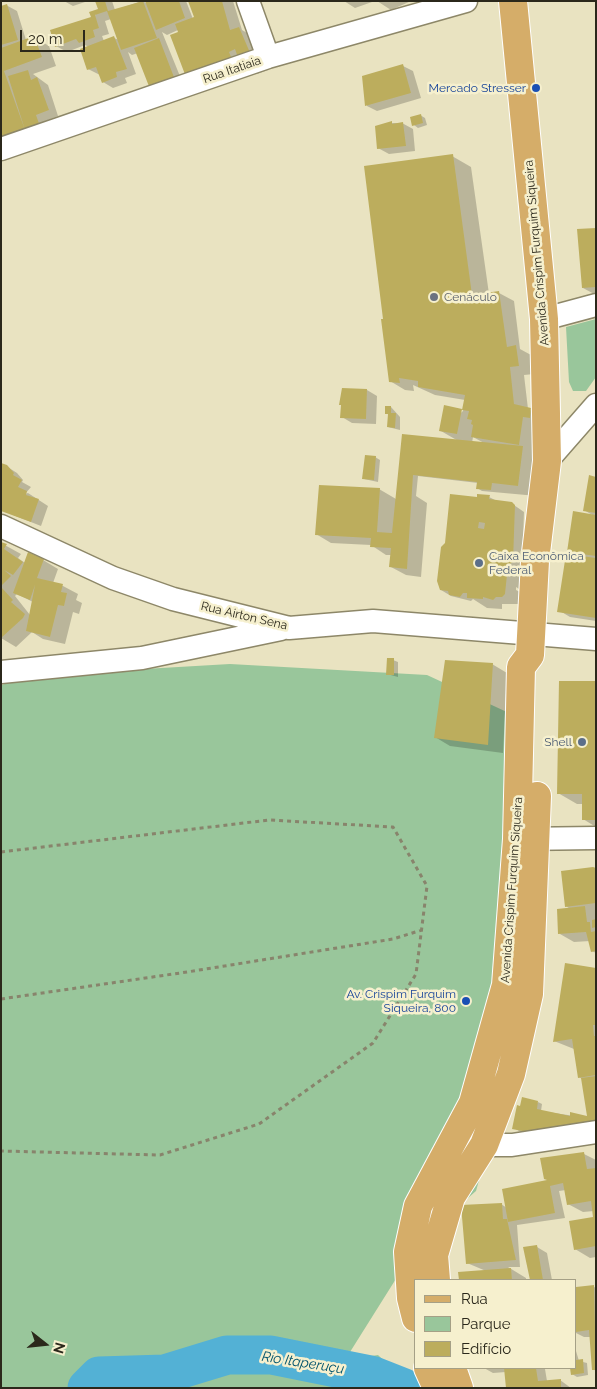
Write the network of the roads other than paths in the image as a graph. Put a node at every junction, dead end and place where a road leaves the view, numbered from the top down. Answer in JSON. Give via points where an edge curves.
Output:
{"nodes":[{"id":1,"x":248,"y":1,"type":"edge"},
{"id":2,"x":466,"y":1,"type":"edge"},
{"id":3,"x":513,"y":1,"type":"edge"},
{"id":4,"x":268,"y":57,"type":"junction"},
{"id":5,"x":1,"y":150,"type":"edge"},
{"id":6,"x":596,"y":304,"type":"edge"},
{"id":7,"x":544,"y":319,"type":"junction"},
{"id":8,"x":596,"y":405,"type":"edge"},
{"id":9,"x":547,"y":461,"type":"junction"},
{"id":10,"x":1,"y":526,"type":"edge"},
{"id":11,"x":289,"y":628,"type":"junction"},
{"id":12,"x":596,"y":639,"type":"edge"},
{"id":13,"x":530,"y":645,"type":"junction"},
{"id":14,"x":1,"y":672,"type":"edge"},
{"id":15,"x":526,"y":838,"type":"junction"},
{"id":16,"x":596,"y":838,"type":"edge"},
{"id":17,"x":461,"y":1130,"type":"junction"},
{"id":18,"x":596,"y":1132,"type":"edge"},
{"id":19,"x":484,"y":1145,"type":"junction"},
{"id":20,"x":436,"y":1279,"type":"edge"},
{"id":21,"x":414,"y":1310,"type":"edge"},
{"id":22,"x":428,"y":1369,"type":"edge"},
{"id":23,"x":452,"y":1369,"type":"edge"},
{"id":24,"x":437,"y":1388,"type":"edge"},
{"id":25,"x":459,"y":1388,"type":"edge"}],
"edges":[{"from":1,"to":4,"type":"street"},
{"from":2,"to":4,"type":"street","name":"Rua Itatiaia"},
{"from":3,"to":7,"type":"main road","name":"Avenida Crispim Furquim Siqueira"},
{"from":4,"to":5,"type":"street","name":"Rua Itatiaia"},
{"from":6,"to":7,"type":"street"},
{"from":7,"to":9,"type":"main road","name":"Avenida Crispim Furquim Siqueira"},
{"from":8,"to":9,"type":"street"},
{"from":9,"to":13,"type":"main road","name":"Avenida Crispim Furquim Siqueira","via":[[535,561]]},
{"from":10,"to":11,"type":"street","name":"Rua Airton Sena","via":[[113,578],[173,599]]},
{"from":11,"to":13,"type":"street","name":"Rua Airton Sena","via":[[373,621]]},
{"from":11,"to":14,"type":"street","via":[[142,658]]},
{"from":12,"to":13,"type":"street","name":"Rua Airton Sena"},
{"from":13,"to":15,"type":"main road","name":"Avenida Crispim Furquim Siqueira","via":[[521,667]]},
{"from":15,"to":16,"type":"street"},
{"from":15,"to":17,"type":"main road","name":"Avenida Crispim Furquim Siqueira","via":[[506,984],[473,1103]]},
{"from":15,"to":19,"type":"main road","name":"Avenida Crispim Furquim Siqueira","via":[[529,994],[511,1074]]},
{"from":17,"to":19,"type":"street"},
{"from":17,"to":21,"type":"main road","name":"Avenida Crispim Furquim Siqueira","via":[[418,1206],[408,1252]]},
{"from":18,"to":19,"type":"street","via":[[512,1145]]},
{"from":19,"to":20,"type":"main road","name":"Avenida Crispim Furquim Siqueira","via":[[451,1197],[434,1255]]},
{"from":22,"to":24,"type":"main road"},
{"from":23,"to":25,"type":"main road"}]}
